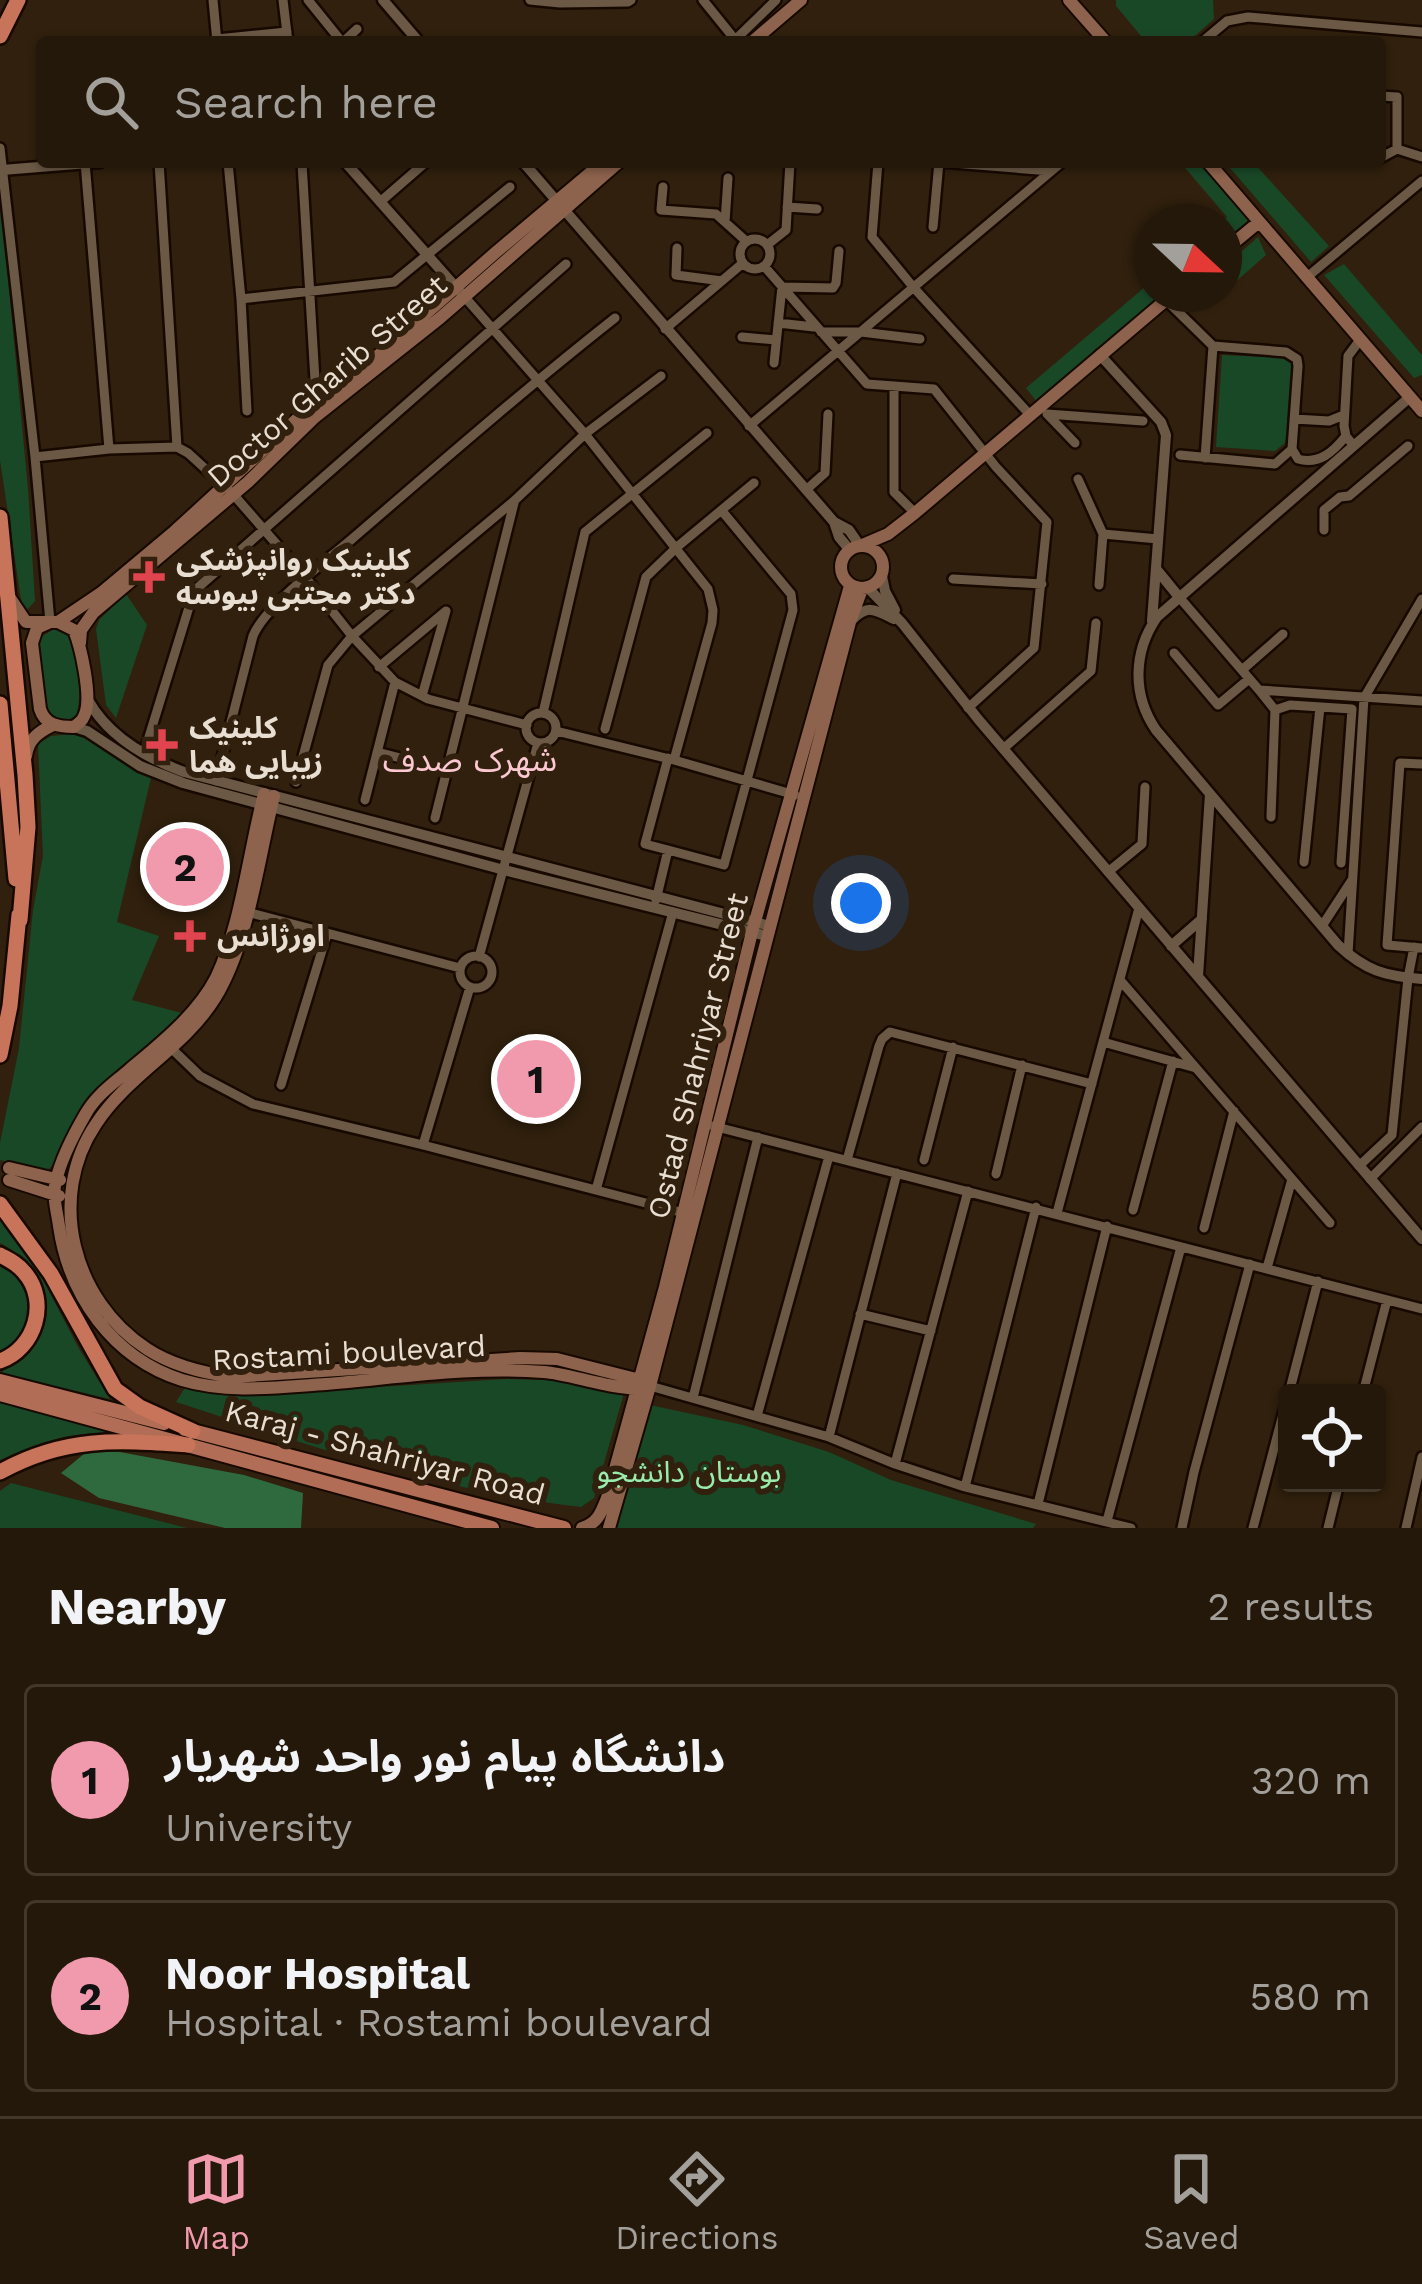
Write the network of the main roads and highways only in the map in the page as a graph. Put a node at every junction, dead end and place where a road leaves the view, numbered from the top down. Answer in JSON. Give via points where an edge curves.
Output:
{"nodes":[{"id":1,"x":18,"y":0,"type":"edge"},
{"id":2,"x":801,"y":0,"type":"edge"},
{"id":3,"x":1069,"y":0,"type":"edge"},
{"id":4,"x":0,"y":36,"type":"edge"},
{"id":5,"x":759,"y":36,"type":"edge"},
{"id":6,"x":1101,"y":36,"type":"edge"},
{"id":7,"x":597,"y":168,"type":"edge"},
{"id":8,"x":611,"y":168,"type":"edge"},
{"id":9,"x":1213,"y":168,"type":"edge"},
{"id":10,"x":560,"y":207,"type":"junction"},
{"id":11,"x":1258,"y":222,"type":"junction"},
{"id":12,"x":1242,"y":236,"type":"edge"},
{"id":13,"x":1152,"y":312,"type":"edge"},
{"id":14,"x":1422,"y":386,"type":"edge"},
{"id":15,"x":1409,"y":397,"type":"junction"},
{"id":16,"x":1422,"y":411,"type":"edge"},
{"id":17,"x":229,"y":490,"type":"junction"},
{"id":18,"x":915,"y":513,"type":"junction"},
{"id":19,"x":0,"y":518,"type":"edge"},
{"id":20,"x":855,"y":548,"type":"junction"},
{"id":21,"x":882,"y":571,"type":"junction"},
{"id":22,"x":860,"y":587,"type":"junction"},
{"id":23,"x":10,"y":598,"type":"junction"},
{"id":24,"x":54,"y":622,"type":"junction"},
{"id":25,"x":80,"y":643,"type":"junction"},
{"id":26,"x":0,"y":704,"type":"edge"},
{"id":27,"x":52,"y":725,"type":"junction"},
{"id":28,"x":26,"y":776,"type":"junction"},
{"id":29,"x":801,"y":778,"type":"junction"},
{"id":30,"x":20,"y":920,"type":"junction"},
{"id":31,"x":167,"y":1044,"type":"junction"},
{"id":32,"x":0,"y":1054,"type":"edge"},
{"id":33,"x":711,"y":1126,"type":"junction"},
{"id":34,"x":56,"y":1179,"type":"junction"},
{"id":35,"x":70,"y":1190,"type":"junction"},
{"id":36,"x":54,"y":1195,"type":"junction"},
{"id":37,"x":0,"y":1204,"type":"edge"},
{"id":38,"x":0,"y":1255,"type":"edge"},
{"id":39,"x":0,"y":1361,"type":"edge"},
{"id":40,"x":0,"y":1381,"type":"edge"},
{"id":41,"x":642,"y":1386,"type":"junction"},
{"id":42,"x":0,"y":1394,"type":"edge"},
{"id":43,"x":190,"y":1438,"type":"junction"},
{"id":44,"x":0,"y":1472,"type":"edge"},
{"id":45,"x":492,"y":1528,"type":"edge"},
{"id":46,"x":564,"y":1528,"type":"edge"},
{"id":47,"x":582,"y":1528,"type":"edge"},
{"id":48,"x":609,"y":1528,"type":"edge"}],
"edges":[{"from":1,"to":4,"type":"highway"},
{"from":2,"to":5,"type":"main road"},
{"from":3,"to":6,"type":"main road"},
{"from":7,"to":10,"type":"main road","name":"Doctor Gharib Street"},
{"from":8,"to":10,"type":"main road","name":"Doctor Gharib Street"},
{"from":9,"to":11,"type":"main road"},
{"from":10,"to":17,"type":"main road","name":"Doctor Gharib Street","via":[[308,410]]},
{"from":11,"to":12,"type":"main road"},
{"from":11,"to":15,"type":"main road"},
{"from":13,"to":18,"type":"main road"},
{"from":14,"to":15,"type":"main road"},
{"from":15,"to":16,"type":"main road"},
{"from":17,"to":24,"type":"main road","name":"Doctor Gharib Street"},
{"from":17,"to":25,"type":"main road","name":"Doctor Gharib Street","via":[[93,613]]},
{"from":18,"to":20,"type":"main road"},
{"from":18,"to":21,"type":"main road"},
{"from":19,"to":23,"type":"highway"},
{"from":20,"to":21,"type":"main road","via":[[874,550]]},
{"from":20,"to":22,"type":"main road","via":[[840,568]]},
{"from":21,"to":22,"type":"main road"},
{"from":22,"to":29,"type":"main road","name":"Ostad Shahriyar Street"},
{"from":22,"to":29,"type":"main road","name":"Ostad Shahriyar Street"},
{"from":23,"to":24,"type":"main road","via":[[26,622]]},
{"from":23,"to":28,"type":"highway"},
{"from":24,"to":25,"type":"main road","via":[[74,630]]},
{"from":24,"to":27,"type":"main road","via":[[38,628],[32,643],[40,709]]},
{"from":25,"to":27,"type":"main road","via":[[85,716],[74,727]]},
{"from":26,"to":30,"type":"highway"},
{"from":27,"to":28,"type":"main road","via":[[29,742]]},
{"from":28,"to":30,"type":"highway"},
{"from":29,"to":33,"type":"main road","name":"Ostad Shahriyar Street"},
{"from":30,"to":32,"type":"highway"},
{"from":31,"to":31,"type":"main road","name":"Rostami boulevard","via":[[192,1029],[230,968],[266,807],[214,981]]},
{"from":31,"to":34,"type":"main road","name":"Rostami boulevard","via":[[100,1094]]},
{"from":31,"to":35,"type":"main road","name":"Rostami boulevard","via":[[93,1127]]},
{"from":33,"to":41,"type":"main road","name":"Ostad Shahriyar Street"},
{"from":33,"to":41,"type":"main road","name":"Ostad Shahriyar Street"},
{"from":34,"to":35,"type":"main road"},
{"from":34,"to":36,"type":"main road","name":"Rostami boulevard"},
{"from":34,"to":36,"type":"main road","via":[[9,1174]]},
{"from":35,"to":36,"type":"main road"},
{"from":35,"to":41,"type":"main road","name":"Rostami boulevard","via":[[70,1229],[93,1294],[140,1344],[188,1368],[233,1377],[557,1359]]},
{"from":36,"to":41,"type":"main road","name":"Rostami boulevard","via":[[68,1269],[87,1306],[141,1362],[181,1380],[269,1387],[505,1370]]},
{"from":37,"to":43,"type":"highway","via":[[51,1274],[115,1389]]},
{"from":38,"to":39,"type":"highway","via":[[31,1281],[37,1313],[23,1348]]},
{"from":40,"to":43,"type":"main road"},
{"from":41,"to":47,"type":"main road","name":"Ostad Shahriyar Street","via":[[599,1518]]},
{"from":41,"to":48,"type":"main road","name":"Ostad Shahriyar Street"},
{"from":42,"to":43,"type":"main road"},
{"from":43,"to":44,"type":"highway","via":[[97,1441]]},
{"from":43,"to":45,"type":"main road"},
{"from":43,"to":46,"type":"main road","name":"Karaj - Shahriyar Road"}]}
